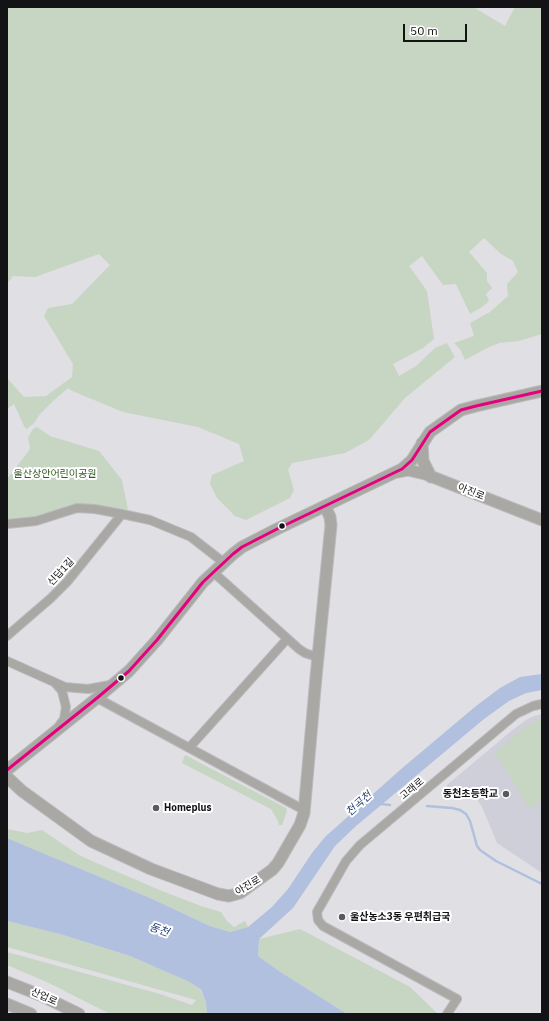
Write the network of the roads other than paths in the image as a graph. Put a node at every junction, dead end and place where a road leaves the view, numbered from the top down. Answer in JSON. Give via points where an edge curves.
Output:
{"nodes":[{"id":1,"x":542,"y":391,"type":"edge"},
{"id":2,"x":422,"y":444,"type":"junction"},
{"id":3,"x":398,"y":472,"type":"junction"},
{"id":4,"x":431,"y":477,"type":"junction"},
{"id":5,"x":325,"y":506,"type":"junction"},
{"id":6,"x":122,"y":514,"type":"junction"},
{"id":7,"x":542,"y":520,"type":"edge"},
{"id":8,"x":7,"y":524,"type":"edge"},
{"id":9,"x":223,"y":562,"type":"junction"},
{"id":10,"x":213,"y":572,"type":"junction"},
{"id":11,"x":7,"y":636,"type":"edge"},
{"id":12,"x":287,"y":639,"type":"junction"},
{"id":13,"x":317,"y":657,"type":"junction"},
{"id":14,"x":7,"y":660,"type":"edge"},
{"id":15,"x":56,"y":684,"type":"junction"},
{"id":16,"x":114,"y":684,"type":"junction"},
{"id":17,"x":97,"y":698,"type":"junction"},
{"id":18,"x":542,"y":704,"type":"edge"},
{"id":19,"x":55,"y":732,"type":"junction"},
{"id":20,"x":189,"y":748,"type":"junction"},
{"id":21,"x":7,"y":770,"type":"edge"},
{"id":22,"x":7,"y":777,"type":"edge"},
{"id":23,"x":304,"y":810,"type":"junction"},
{"id":24,"x":7,"y":982,"type":"edge"},
{"id":25,"x":7,"y":1004,"type":"edge"},
{"id":26,"x":31,"y":1014,"type":"edge"},
{"id":27,"x":80,"y":1014,"type":"edge"},
{"id":28,"x":447,"y":1014,"type":"edge"}],
"edges":[{"from":1,"to":2,"type":"street","via":[[461,410],[430,432]]},
{"from":2,"to":3,"type":"street","via":[[409,463]]},
{"from":2,"to":4,"type":"street","via":[[423,461]]},
{"from":3,"to":4,"type":"street","name":"아진로","via":[[408,470]]},
{"from":3,"to":5,"type":"street"},
{"from":4,"to":7,"type":"street","name":"아진로"},
{"from":5,"to":9,"type":"street","via":[[242,547]]},
{"from":5,"to":13,"type":"street","name":"아진로","via":[[331,525]]},
{"from":6,"to":8,"type":"street","via":[[78,508],[36,521]]},
{"from":6,"to":9,"type":"street","via":[[150,520],[191,537]]},
{"from":6,"to":11,"type":"street","name":"신답1길","via":[[67,582]]},
{"from":9,"to":10,"type":"street"},
{"from":10,"to":12,"type":"street"},
{"from":10,"to":16,"type":"street","via":[[157,640]]},
{"from":12,"to":13,"type":"street","via":[[305,653]]},
{"from":12,"to":20,"type":"street"},
{"from":13,"to":23,"type":"street","name":"아진로"},
{"from":14,"to":15,"type":"street"},
{"from":15,"to":16,"type":"street","via":[[88,689]]},
{"from":15,"to":19,"type":"street","via":[[62,691],[66,707],[64,719]]},
{"from":16,"to":17,"type":"street"},
{"from":17,"to":19,"type":"street"},
{"from":17,"to":20,"type":"street"},
{"from":18,"to":28,"type":"street","name":"고래로","via":[[516,714],[360,845],[346,861],[317,912],[318,920],[323,926],[457,999]]},
{"from":19,"to":21,"type":"street"},
{"from":20,"to":23,"type":"street"},
{"from":22,"to":23,"type":"street","name":"아진로","via":[[22,791],[99,846],[158,872],[224,896],[240,893],[275,867],[302,820]]},
{"from":24,"to":27,"type":"street","name":"산업로"},
{"from":25,"to":26,"type":"street","name":"산업로"}]}
